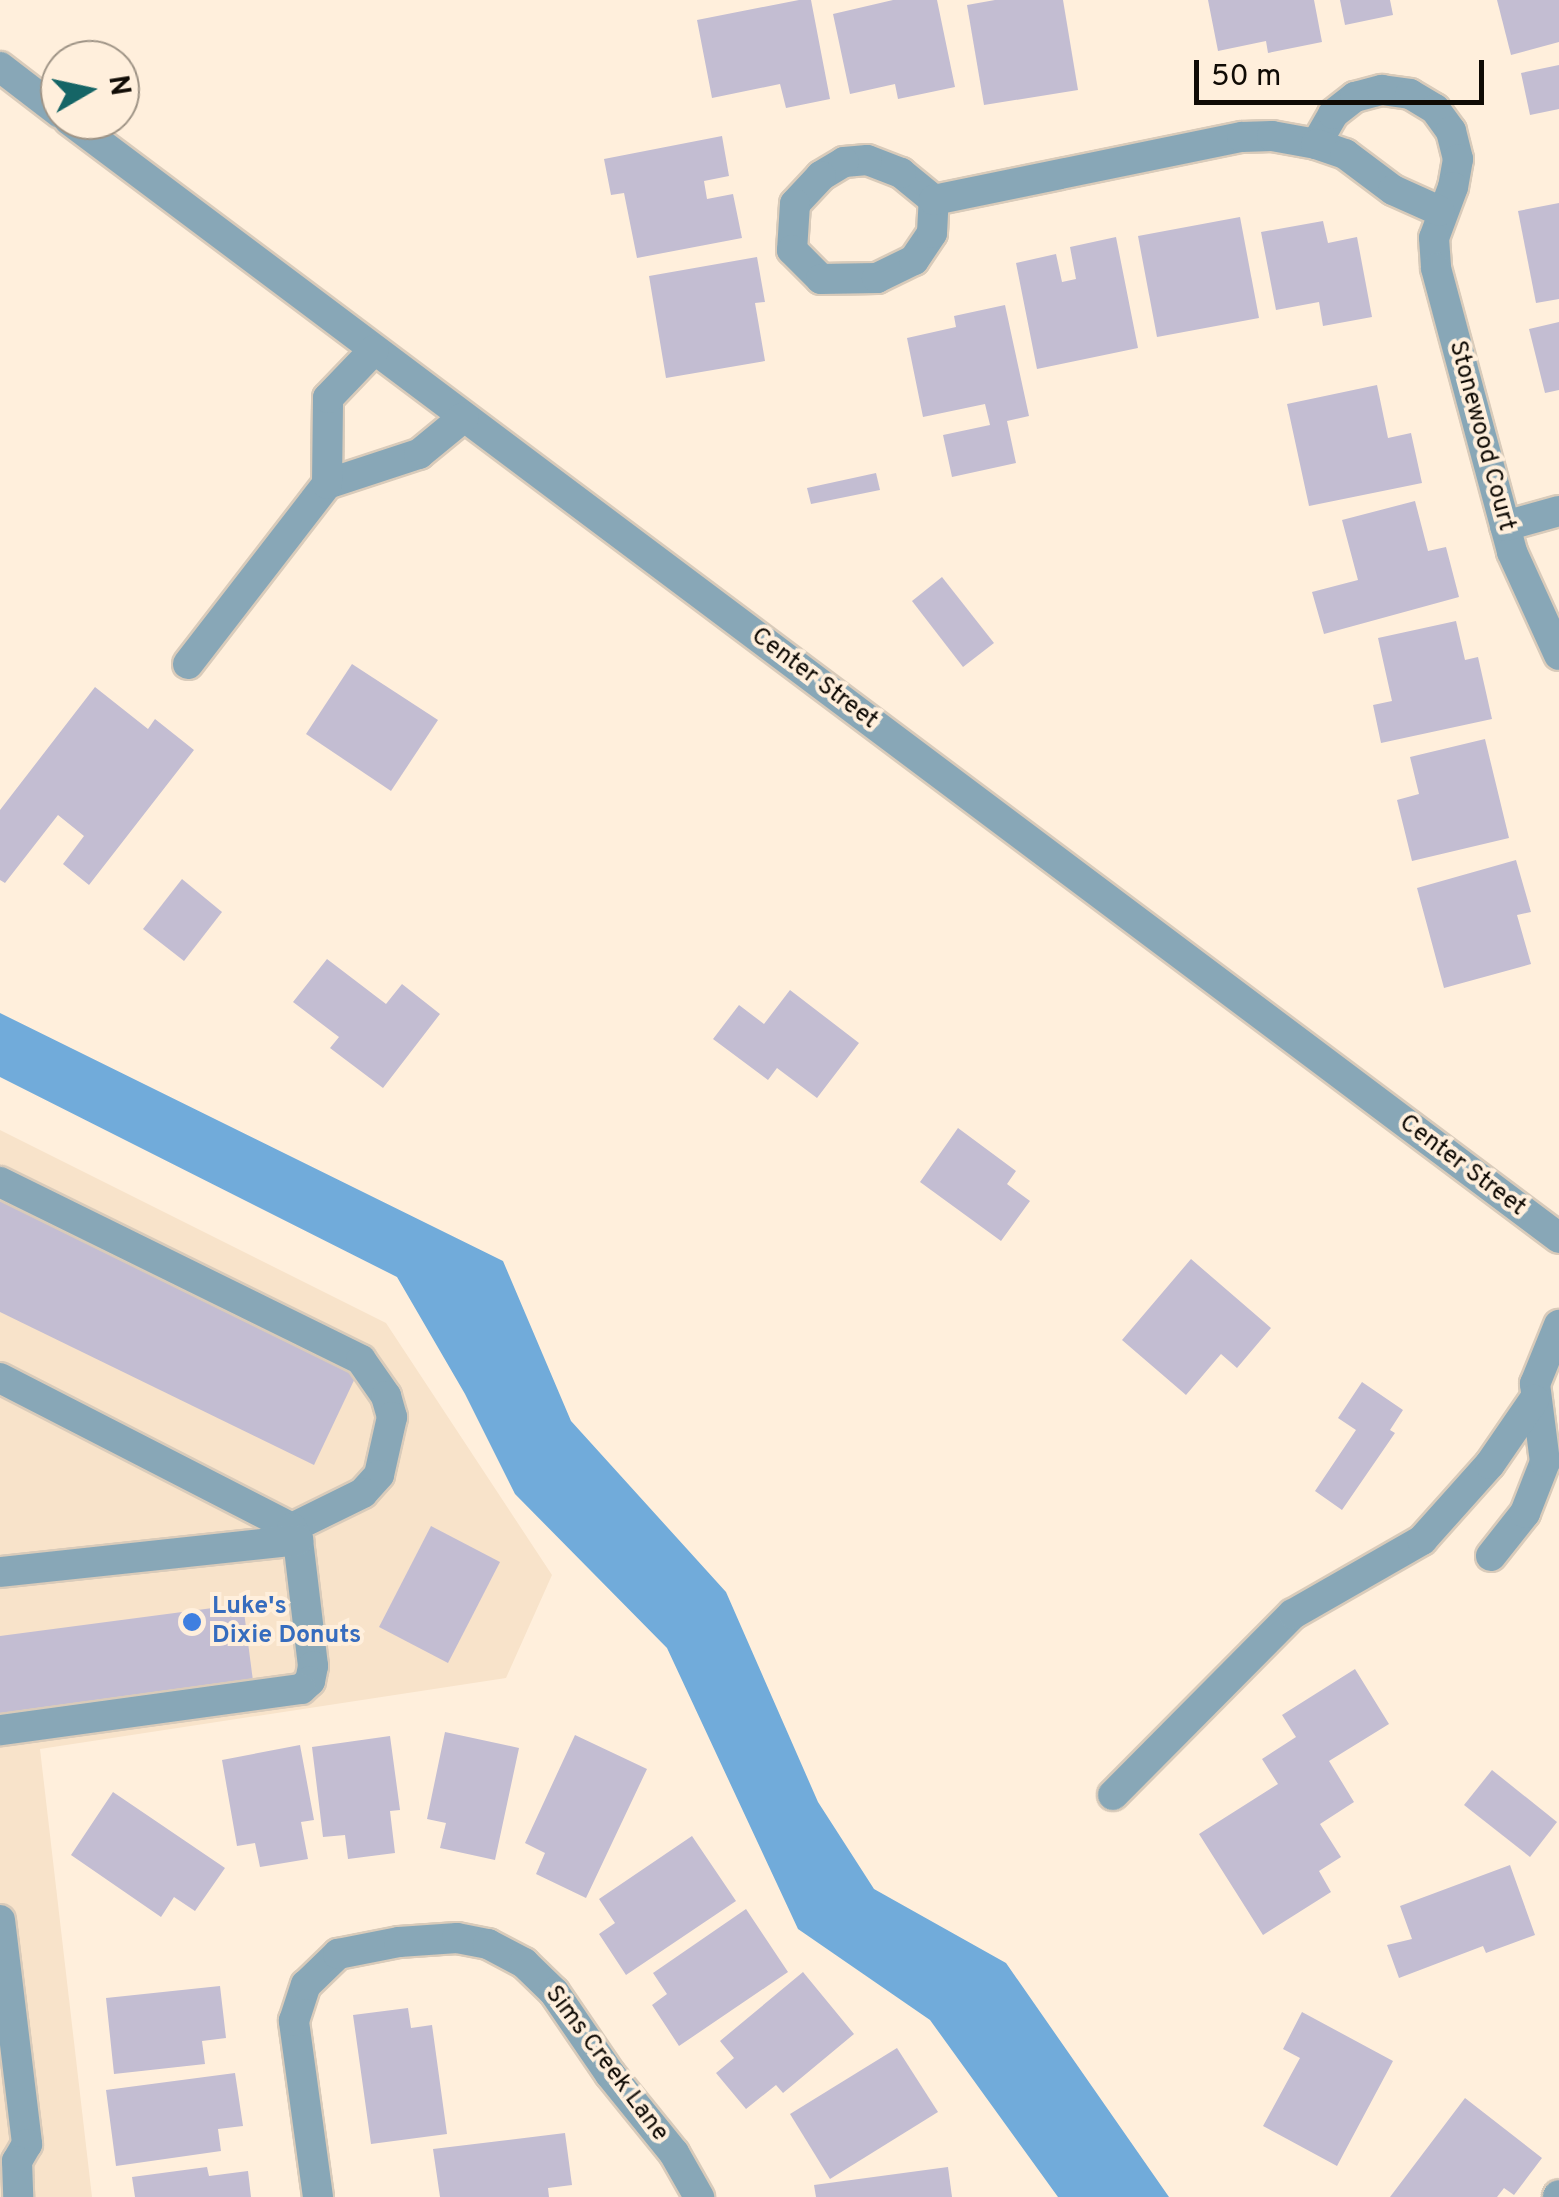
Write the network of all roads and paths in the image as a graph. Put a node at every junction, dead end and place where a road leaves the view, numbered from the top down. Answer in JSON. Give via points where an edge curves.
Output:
{"nodes":[{"id":1,"x":0,"y":67,"type":"edge"},
{"id":2,"x":40,"y":98,"type":"edge"},
{"id":3,"x":96,"y":140,"type":"edge"},
{"id":4,"x":1316,"y":144,"type":"junction"},
{"id":5,"x":934,"y":200,"type":"junction"},
{"id":6,"x":1440,"y":210,"type":"junction"},
{"id":7,"x":374,"y":350,"type":"junction"},
{"id":8,"x":464,"y":416,"type":"junction"},
{"id":9,"x":327,"y":484,"type":"junction"},
{"id":10,"x":1559,"y":511,"type":"edge"},
{"id":11,"x":1505,"y":526,"type":"junction"},
{"id":12,"x":1559,"y":654,"type":"edge"},
{"id":13,"x":188,"y":664,"type":"dead end"},
{"id":14,"x":0,"y":1182,"type":"edge"},
{"id":15,"x":1559,"y":1238,"type":"edge"},
{"id":16,"x":1559,"y":1325,"type":"edge"},
{"id":17,"x":0,"y":1378,"type":"edge"},
{"id":18,"x":1534,"y":1400,"type":"junction"},
{"id":19,"x":295,"y":1534,"type":"junction"},
{"id":20,"x":1490,"y":1556,"type":"dead end"},
{"id":21,"x":0,"y":1572,"type":"edge"},
{"id":22,"x":0,"y":1730,"type":"edge"},
{"id":23,"x":1113,"y":1795,"type":"dead end"},
{"id":24,"x":0,"y":1920,"type":"edge"},
{"id":25,"x":12,"y":2188,"type":"edge"},
{"id":26,"x":318,"y":2197,"type":"edge"},
{"id":27,"x":698,"y":2197,"type":"edge"}],
"edges":[{"from":1,"to":2,"type":"street"},
{"from":3,"to":7,"type":"street","name":"Center Street"},
{"from":4,"to":5,"type":"street","via":[[1242,138]]},
{"from":4,"to":6,"type":"street"},
{"from":4,"to":6,"type":"street","name":"Stonewood Court","via":[[1333,114],[1355,97],[1382,90],[1410,94],[1451,131],[1458,159]]},
{"from":5,"to":5,"type":"street","via":[[901,173],[868,160],[844,162],[795,204],[792,250],[821,280],[877,278],[914,260],[932,233]]},
{"from":6,"to":11,"type":"street","name":"Stonewood Court","via":[[1436,268]]},
{"from":7,"to":8,"type":"street","name":"Center Street"},
{"from":7,"to":9,"type":"street","via":[[328,398]]},
{"from":8,"to":9,"type":"street","via":[[420,454]]},
{"from":8,"to":15,"type":"street","name":"Center Street"},
{"from":9,"to":13,"type":"street"},
{"from":10,"to":11,"type":"street"},
{"from":11,"to":12,"type":"street","name":"Stonewood Court"},
{"from":14,"to":19,"type":"street","via":[[361,1360],[392,1417],[379,1475],[363,1493]]},
{"from":16,"to":18,"type":"street"},
{"from":17,"to":19,"type":"street"},
{"from":18,"to":20,"type":"street","via":[[1545,1462],[1525,1514]]},
{"from":18,"to":23,"type":"street","via":[[1490,1464],[1422,1540],[1293,1614]]},
{"from":19,"to":21,"type":"street"},
{"from":19,"to":22,"type":"street","via":[[313,1666],[301,1688]]},
{"from":24,"to":25,"type":"street","via":[[27,2144]]},
{"from":26,"to":27,"type":"street","name":"Sims Creek Lane","via":[[294,2021],[306,1985],[338,1954],[456,1938],[488,1944],[524,1963],[554,1992],[674,2153]]}]}
